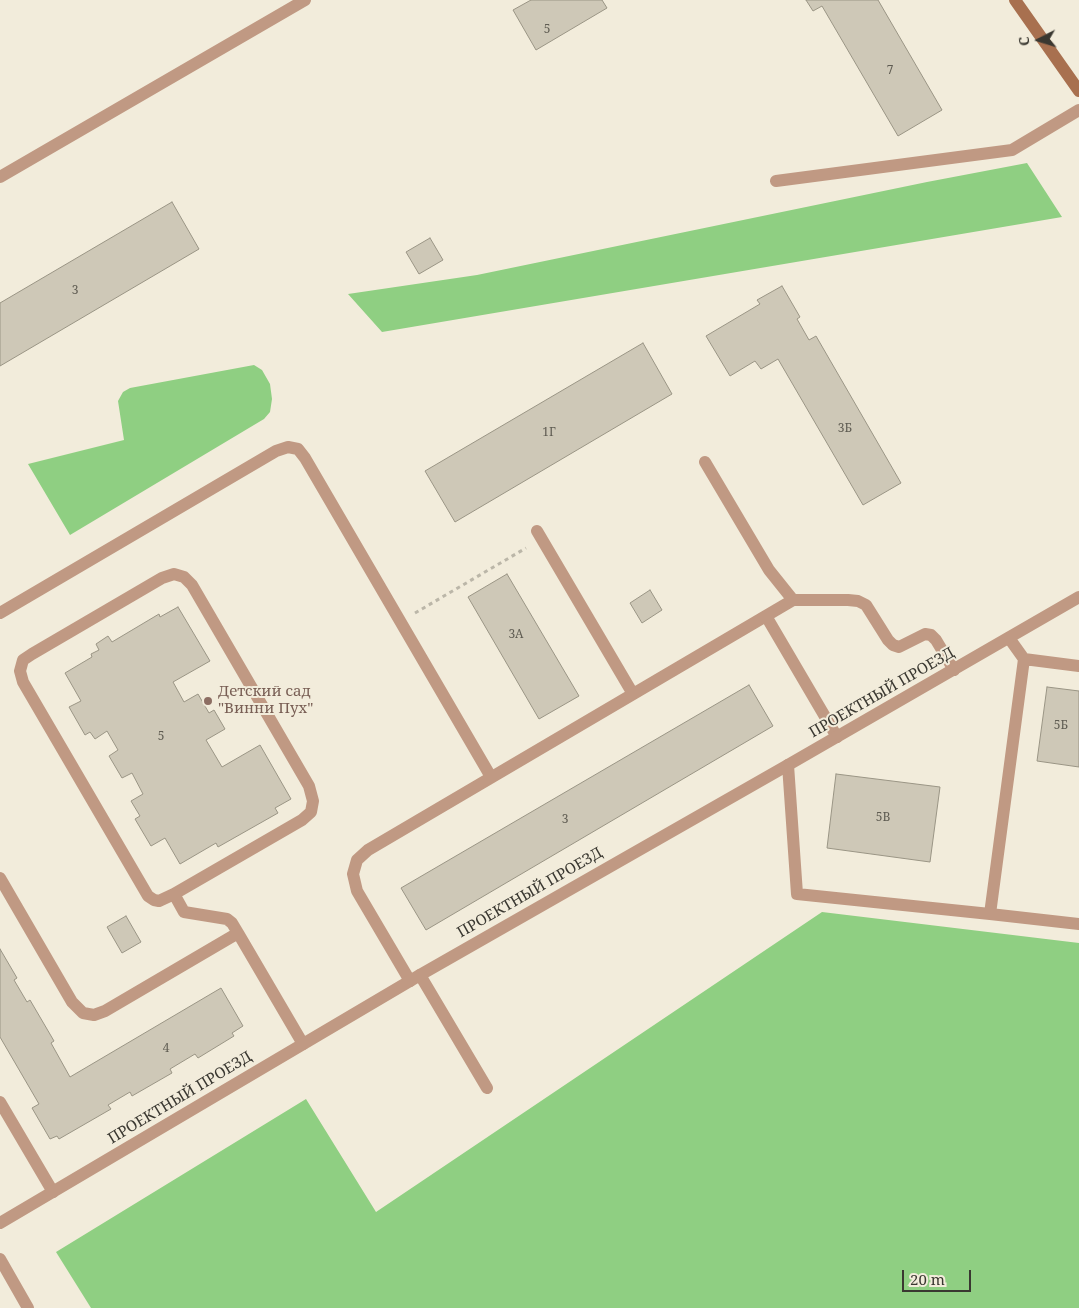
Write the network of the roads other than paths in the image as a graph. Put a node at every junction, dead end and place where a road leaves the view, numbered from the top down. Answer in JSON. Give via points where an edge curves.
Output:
{"nodes":[{"id":1,"x":305,"y":0,"type":"edge"},
{"id":2,"x":1015,"y":0,"type":"edge"},
{"id":3,"x":1079,"y":91,"type":"edge"},
{"id":4,"x":1079,"y":110,"type":"edge"},
{"id":5,"x":0,"y":177,"type":"edge"},
{"id":6,"x":776,"y":181,"type":"dead end"},
{"id":7,"x":706,"y":462,"type":"dead end"},
{"id":8,"x":539,"y":535,"type":"road end"},
{"id":9,"x":1079,"y":597,"type":"edge"},
{"id":10,"x":793,"y":600,"type":"junction"},
{"id":11,"x":0,"y":613,"type":"edge"},
{"id":12,"x":766,"y":616,"type":"junction"},
{"id":13,"x":1009,"y":638,"type":"junction"},
{"id":14,"x":1024,"y":659,"type":"junction"},
{"id":15,"x":1079,"y":666,"type":"edge"},
{"id":16,"x":954,"y":670,"type":"junction"},
{"id":17,"x":633,"y":694,"type":"junction"},
{"id":18,"x":837,"y":737,"type":"junction"},
{"id":19,"x":788,"y":765,"type":"junction"},
{"id":20,"x":492,"y":777,"type":"junction"},
{"id":21,"x":0,"y":878,"type":"edge"},
{"id":22,"x":174,"y":894,"type":"junction"},
{"id":23,"x":990,"y":914,"type":"junction"},
{"id":24,"x":1079,"y":924,"type":"edge"},
{"id":25,"x":238,"y":933,"type":"junction"},
{"id":26,"x":415,"y":978,"type":"junction"},
{"id":27,"x":303,"y":1044,"type":"junction"},
{"id":28,"x":487,"y":1088,"type":"dead end"},
{"id":29,"x":0,"y":1102,"type":"edge"},
{"id":30,"x":53,"y":1192,"type":"junction"},
{"id":31,"x":0,"y":1223,"type":"edge"},
{"id":32,"x":0,"y":1259,"type":"edge"},
{"id":33,"x":28,"y":1308,"type":"edge"}],
"edges":[{"from":1,"to":5,"type":"street"},
{"from":2,"to":3,"type":"main road"},
{"from":4,"to":6,"type":"street","via":[[1012,150]]},
{"from":7,"to":10,"type":"street","via":[[769,570]]},
{"from":8,"to":17,"type":"street"},
{"from":9,"to":13,"type":"street","name":"ПРОЕКТНЫЙ ПРОЕЗД"},
{"from":10,"to":12,"type":"street"},
{"from":10,"to":16,"type":"street","via":[[858,601],[866,605],[893,646],[900,647],[925,634],[931,635]]},
{"from":11,"to":20,"type":"street","via":[[276,451],[288,447],[298,449]]},
{"from":12,"to":17,"type":"street"},
{"from":12,"to":18,"type":"street"},
{"from":13,"to":14,"type":"street"},
{"from":13,"to":16,"type":"street","name":"ПРОЕКТНЫЙ ПРОЕЗД"},
{"from":14,"to":15,"type":"street"},
{"from":14,"to":23,"type":"street"},
{"from":16,"to":18,"type":"street","name":"ПРОЕКТНЫЙ ПРОЕЗД"},
{"from":17,"to":20,"type":"street"},
{"from":18,"to":19,"type":"street","name":"ПРОЕКТНЫЙ ПРОЕЗД"},
{"from":19,"to":23,"type":"street","via":[[797,894]]},
{"from":19,"to":26,"type":"street","name":"ПРОЕКТНЫЙ ПРОЕЗД"},
{"from":20,"to":26,"type":"street","via":[[368,850],[357,860],[354,874],[357,891]]},
{"from":21,"to":25,"type":"street","via":[[72,1002],[83,1013],[94,1015],[105,1011]]},
{"from":22,"to":22,"type":"street","via":[[302,820],[310,812],[313,801],[309,786],[192,585],[184,577],[174,574],[32,654],[23,660],[20,671],[23,682],[148,896],[160,901]]},
{"from":22,"to":25,"type":"street","via":[[184,912],[227,919]]},
{"from":23,"to":24,"type":"street"},
{"from":25,"to":27,"type":"street"},
{"from":26,"to":27,"type":"street","name":"ПРОЕКТНЫЙ ПРОЕЗД"},
{"from":26,"to":28,"type":"street"},
{"from":27,"to":30,"type":"street","name":"ПРОЕКТНЫЙ ПРОЕЗД"},
{"from":29,"to":30,"type":"street"},
{"from":30,"to":31,"type":"street","name":"ПРОЕКТНЫЙ ПРОЕЗД"},
{"from":32,"to":33,"type":"street"}]}
